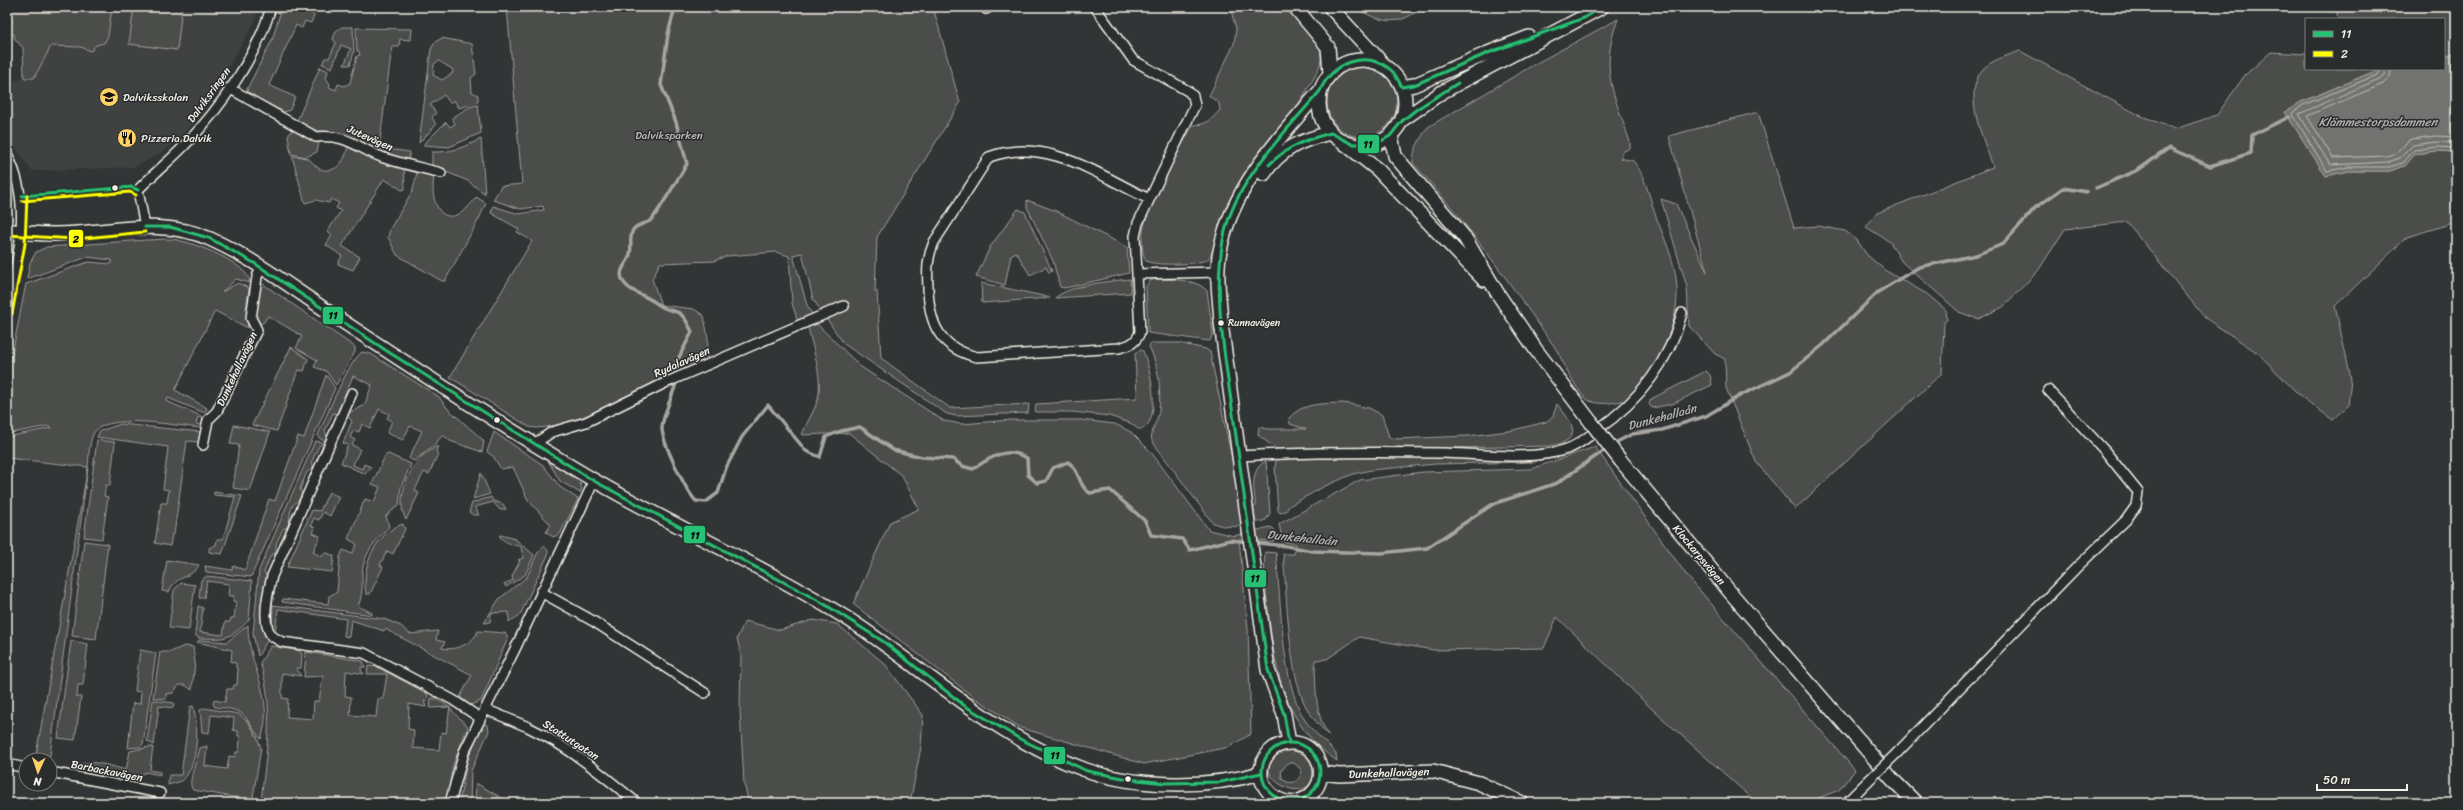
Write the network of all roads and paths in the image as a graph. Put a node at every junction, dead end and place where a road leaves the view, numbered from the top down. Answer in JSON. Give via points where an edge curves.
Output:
{"nodes":[{"id":1,"x":271,"y":7,"type":"edge"},
{"id":2,"x":1095,"y":7,"type":"edge"},
{"id":3,"x":1295,"y":7,"type":"edge"},
{"id":4,"x":1330,"y":7,"type":"edge"},
{"id":5,"x":1602,"y":7,"type":"edge"},
{"id":6,"x":1584,"y":18,"type":"junction"},
{"id":7,"x":1384,"y":65,"type":"junction"},
{"id":8,"x":1330,"y":73,"type":"junction"},
{"id":9,"x":1402,"y":86,"type":"junction"},
{"id":10,"x":229,"y":88,"type":"junction"},
{"id":11,"x":1320,"y":90,"type":"junction"},
{"id":12,"x":1402,"y":120,"type":"junction"},
{"id":13,"x":1391,"y":135,"type":"junction"},
{"id":14,"x":1335,"y":136,"type":"junction"},
{"id":15,"x":7,"y":154,"type":"edge"},
{"id":16,"x":441,"y":173,"type":"dead end"},
{"id":17,"x":1149,"y":200,"type":"junction"},
{"id":18,"x":144,"y":227,"type":"junction"},
{"id":19,"x":7,"y":230,"type":"edge"},
{"id":20,"x":21,"y":232,"type":"junction"},
{"id":21,"x":1220,"y":252,"type":"junction"},
{"id":22,"x":261,"y":268,"type":"junction"},
{"id":23,"x":1218,"y":272,"type":"junction"},
{"id":24,"x":1137,"y":274,"type":"junction"},
{"id":25,"x":1498,"y":294,"type":"junction"},
{"id":26,"x":844,"y":306,"type":"dead end"},
{"id":27,"x":7,"y":313,"type":"edge"},
{"id":28,"x":1682,"y":313,"type":"dead end"},
{"id":29,"x":2048,"y":390,"type":"dead end"},
{"id":30,"x":352,"y":393,"type":"dead end"},
{"id":31,"x":534,"y":444,"type":"junction"},
{"id":32,"x":203,"y":445,"type":"dead end"},
{"id":33,"x":1240,"y":456,"type":"junction"},
{"id":34,"x":594,"y":481,"type":"junction"},
{"id":35,"x":541,"y":592,"type":"junction"},
{"id":36,"x":706,"y":692,"type":"dead end"},
{"id":37,"x":485,"y":709,"type":"junction"},
{"id":38,"x":480,"y":718,"type":"junction"},
{"id":39,"x":1289,"y":743,"type":"junction"},
{"id":40,"x":7,"y":764,"type":"edge"},
{"id":41,"x":18,"y":766,"type":"edge"},
{"id":42,"x":1261,"y":773,"type":"junction"},
{"id":43,"x":1321,"y":773,"type":"junction"},
{"id":44,"x":58,"y":774,"type":"edge"},
{"id":45,"x":160,"y":793,"type":"dead end"},
{"id":46,"x":450,"y":803,"type":"edge"},
{"id":47,"x":637,"y":803,"type":"edge"},
{"id":48,"x":1291,"y":803,"type":"edge"},
{"id":49,"x":1522,"y":803,"type":"edge"},
{"id":50,"x":1846,"y":803,"type":"edge"},
{"id":51,"x":1916,"y":803,"type":"edge"}],
"edges":[{"from":1,"to":10,"type":"street","name":"Dalviksringen","via":[[264,30]]},
{"from":2,"to":17,"type":"street","via":[[1133,60],[1193,96],[1195,104]]},
{"from":3,"to":8,"type":"street","via":[[1328,47]]},
{"from":4,"to":7,"type":"street"},
{"from":5,"to":6,"type":"street"},
{"from":6,"to":9,"type":"street","via":[[1488,52],[1414,85]]},
{"from":6,"to":12,"type":"street","via":[[1497,60]]},
{"from":7,"to":8,"type":"street","via":[[1373,61],[1356,60],[1344,63]]},
{"from":7,"to":9,"type":"street","via":[[1395,74]]},
{"from":8,"to":11,"type":"street"},
{"from":9,"to":12,"type":"street","via":[[1405,103]]},
{"from":10,"to":16,"type":"street","name":"Jutevägen","via":[[316,138],[333,136],[381,157]]},
{"from":10,"to":18,"type":"street","name":"Dalviksringen","via":[[197,133],[138,190]]},
{"from":11,"to":14,"type":"street","via":[[1320,113]]},
{"from":11,"to":21,"type":"street","via":[[1266,156],[1237,199],[1227,223]]},
{"from":12,"to":13,"type":"street"},
{"from":13,"to":14,"type":"street","via":[[1378,143],[1368,145],[1354,145]]},
{"from":13,"to":25,"type":"street","via":[[1395,156],[1465,238]]},
{"from":14,"to":21,"type":"street","via":[[1312,137],[1290,146],[1270,164],[1246,201]]},
{"from":14,"to":25,"type":"street","via":[[1378,170]]},
{"from":15,"to":20,"type":"street","via":[[18,178],[22,196]]},
{"from":17,"to":24,"type":"street","via":[[1135,236]]},
{"from":17,"to":24,"type":"street","via":[[1064,157],[1045,152],[1012,151],[989,157],[934,242],[929,254],[927,281],[930,314],[940,335],[952,347],[963,354],[977,357],[1119,348],[1131,345],[1138,339],[1140,332]]},
{"from":18,"to":20,"type":"street","via":[[75,234]]},
{"from":18,"to":22,"type":"street","via":[[170,227],[209,238]]},
{"from":19,"to":20,"type":"street"},
{"from":20,"to":27,"type":"street"},
{"from":21,"to":23,"type":"street"},
{"from":22,"to":31,"type":"street"},
{"from":22,"to":32,"type":"street","name":"Dunkehallavägen","via":[[257,277],[251,318],[257,330],[217,411],[208,420]]},
{"from":23,"to":24,"type":"street"},
{"from":23,"to":33,"type":"street","via":[[1220,323]]},
{"from":25,"to":51,"type":"street","name":"Klockarpsvägen","bridge":true,"via":[[1536,350],[1621,461],[1730,592],[1892,779]]},
{"from":26,"to":31,"type":"street","name":"Rydalavägen","via":[[671,380],[586,422],[552,432]]},
{"from":28,"to":33,"type":"street","via":[[1675,339],[1650,383],[1630,405],[1587,438],[1567,449],[1548,454],[1524,455],[1413,453]]},
{"from":29,"to":50,"type":"street","bridge":true,"via":[[2126,475],[2138,492],[2136,506],[2126,520]]},
{"from":30,"to":38,"type":"street","via":[[272,576],[268,589],[267,626],[272,636],[282,642],[353,649],[364,653],[453,700]]},
{"from":31,"to":34,"type":"street"},
{"from":33,"to":39,"type":"street","via":[[1268,670],[1284,714]]},
{"from":34,"to":35,"type":"street"},
{"from":34,"to":42,"type":"street","via":[[821,602],[884,642],[965,706],[1020,739],[1087,771],[1166,783],[1221,782]]},
{"from":35,"to":36,"type":"street","via":[[593,621]]},
{"from":35,"to":37,"type":"street"},
{"from":37,"to":38,"type":"street"},
{"from":37,"to":47,"type":"street","name":"Stattutgatan","via":[[529,727],[557,744],[597,770]]},
{"from":38,"to":46,"type":"street","via":[[457,771]]},
{"from":39,"to":42,"type":"street","via":[[1268,753]]},
{"from":39,"to":43,"type":"street","via":[[1312,752],[1320,765]]},
{"from":40,"to":41,"type":"street"},
{"from":42,"to":48,"type":"street","via":[[1262,781],[1272,796]]},
{"from":43,"to":48,"type":"street","via":[[1313,793],[1299,802]]},
{"from":43,"to":49,"type":"street","name":"Dunkehallavägen","via":[[1433,771],[1479,783]]},
{"from":44,"to":45,"type":"street","name":"Barbackavägen"}]}
